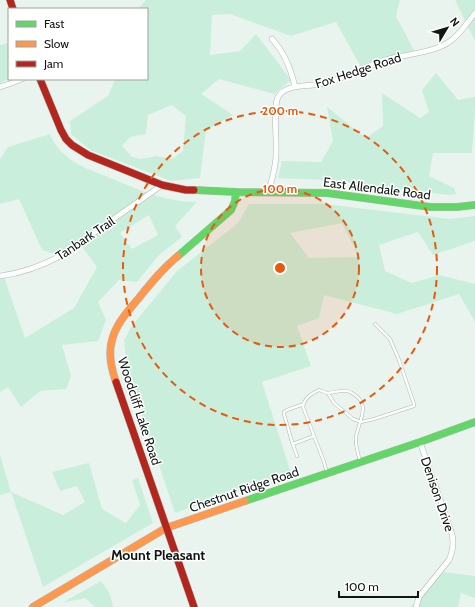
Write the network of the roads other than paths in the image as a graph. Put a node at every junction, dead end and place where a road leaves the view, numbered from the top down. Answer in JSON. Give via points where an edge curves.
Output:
{"nodes":[{"id":1,"x":475,"y":13,"type":"edge"},
{"id":2,"x":272,"y":39,"type":"dead end"},
{"id":3,"x":19,"y":80,"type":"edge"},
{"id":4,"x":40,"y":80,"type":"edge"},
{"id":5,"x":0,"y":86,"type":"edge"},
{"id":6,"x":295,"y":87,"type":"junction"},
{"id":7,"x":162,"y":185,"type":"junction"},
{"id":8,"x":236,"y":192,"type":"junction"},
{"id":9,"x":268,"y":193,"type":"junction"},
{"id":10,"x":475,"y":205,"type":"edge"},
{"id":11,"x":0,"y":276,"type":"edge"},
{"id":12,"x":375,"y":324,"type":"dead end"},
{"id":13,"x":328,"y":392,"type":"junction"},
{"id":14,"x":304,"y":404,"type":"junction"},
{"id":15,"x":361,"y":422,"type":"junction"},
{"id":16,"x":475,"y":422,"type":"edge"},
{"id":17,"x":314,"y":436,"type":"junction"},
{"id":18,"x":420,"y":442,"type":"junction"},
{"id":19,"x":293,"y":444,"type":"junction"},
{"id":20,"x":297,"y":456,"type":"dead end"},
{"id":21,"x":361,"y":462,"type":"junction"},
{"id":22,"x":327,"y":474,"type":"junction"},
{"id":23,"x":166,"y":528,"type":"junction"},
{"id":24,"x":33,"y":607,"type":"edge"},
{"id":25,"x":194,"y":607,"type":"edge"},
{"id":26,"x":416,"y":607,"type":"edge"}],
"edges":[{"from":1,"to":6,"type":"street","name":"Fox Hedge Road","via":[[461,32],[441,47],[384,60],[332,81]]},
{"from":2,"to":6,"type":"street","via":[[286,58]]},
{"from":3,"to":5,"type":"street"},
{"from":4,"to":7,"type":"main road","name":"East Allendale Road","via":[[61,130],[72,145],[88,155]]},
{"from":6,"to":9,"type":"street","name":"Fox Hedge Road","via":[[281,92],[276,100],[277,152]]},
{"from":7,"to":8,"type":"main road","name":"East Allendale Road","via":[[186,190]]},
{"from":7,"to":11,"type":"street","name":"Tanbark Trail","via":[[62,255],[23,272]]},
{"from":8,"to":9,"type":"main road","name":"East Allendale Road"},
{"from":8,"to":23,"type":"main road","name":"Woodcliff Lake Road","via":[[236,200],[230,210],[159,273],[121,320],[111,343],[112,370]]},
{"from":9,"to":10,"type":"main road","name":"East Allendale Road","via":[[344,194],[437,207]]},
{"from":12,"to":15,"type":"lane","via":[[390,339],[414,406]]},
{"from":13,"to":14,"type":"lane","via":[[314,392]]},
{"from":13,"to":15,"type":"lane","via":[[334,403],[353,419]]},
{"from":13,"to":15,"type":"lane","via":[[343,390],[360,399],[363,411]]},
{"from":14,"to":17,"type":"lane"},
{"from":14,"to":19,"type":"lane","via":[[284,412]]},
{"from":15,"to":21,"type":"lane","via":[[356,443]]},
{"from":16,"to":18,"type":"main road","name":"Chestnut Ridge Road"},
{"from":17,"to":19,"type":"lane"},
{"from":17,"to":22,"type":"lane"},
{"from":18,"to":21,"type":"main road","name":"Chestnut Ridge Road"},
{"from":18,"to":26,"type":"street","name":"Denison Drive","via":[[453,540],[449,560],[419,597]]},
{"from":19,"to":20,"type":"lane"},
{"from":21,"to":22,"type":"main road","name":"Chestnut Ridge Road"},
{"from":22,"to":23,"type":"main road","name":"Chestnut Ridge Road"},
{"from":23,"to":24,"type":"main road","name":"Chestnut Ridge Road"},
{"from":23,"to":25,"type":"main road","name":"Woodcliff Lake Road"}]}
